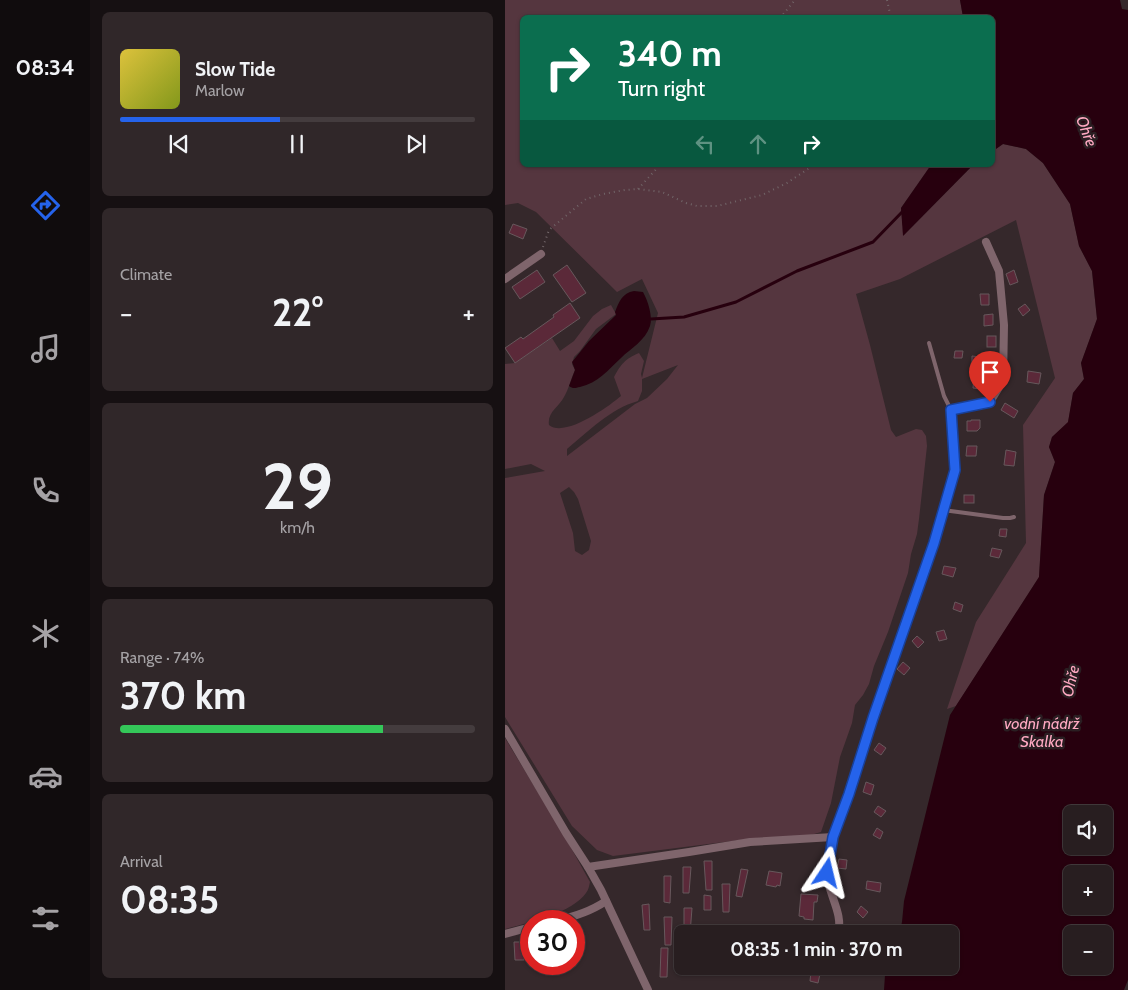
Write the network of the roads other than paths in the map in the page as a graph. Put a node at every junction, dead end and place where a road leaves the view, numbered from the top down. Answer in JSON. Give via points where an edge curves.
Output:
{"nodes":[{"id":1,"x":986,"y":242,"type":"dead end"},
{"id":2,"x":541,"y":254,"type":"road end"},
{"id":3,"x":505,"y":279,"type":"edge"},
{"id":4,"x":929,"y":343,"type":"dead end"},
{"id":5,"x":951,"y":410,"type":"junction"},
{"id":6,"x":943,"y":510,"type":"junction"},
{"id":7,"x":1015,"y":516,"type":"dead end"},
{"id":8,"x":505,"y":729,"type":"edge"},
{"id":9,"x":833,"y":837,"type":"junction"},
{"id":10,"x":588,"y":867,"type":"junction"},
{"id":11,"x":606,"y":901,"type":"junction"},
{"id":12,"x":585,"y":913,"type":"edge"},
{"id":13,"x":839,"y":925,"type":"edge"},
{"id":14,"x":520,"y":930,"type":"edge"},
{"id":15,"x":505,"y":934,"type":"edge"},
{"id":16,"x":648,"y":990,"type":"edge"}],
"edges":[{"from":1,"to":5,"type":"street","via":[[999,271],[1004,325],[1003,381],[990,402]]},
{"from":2,"to":3,"type":"street"},
{"from":4,"to":5,"type":"lane"},
{"from":5,"to":6,"type":"street","via":[[955,470]]},
{"from":6,"to":7,"type":"lane","via":[[1003,518]]},
{"from":6,"to":9,"type":"street"},
{"from":8,"to":10,"type":"street"},
{"from":9,"to":10,"type":"street","via":[[750,842]]},
{"from":9,"to":13,"type":"street","via":[[827,873]]},
{"from":10,"to":11,"type":"street"},
{"from":11,"to":12,"type":"street"},
{"from":11,"to":16,"type":"street"},
{"from":14,"to":15,"type":"street"}]}
